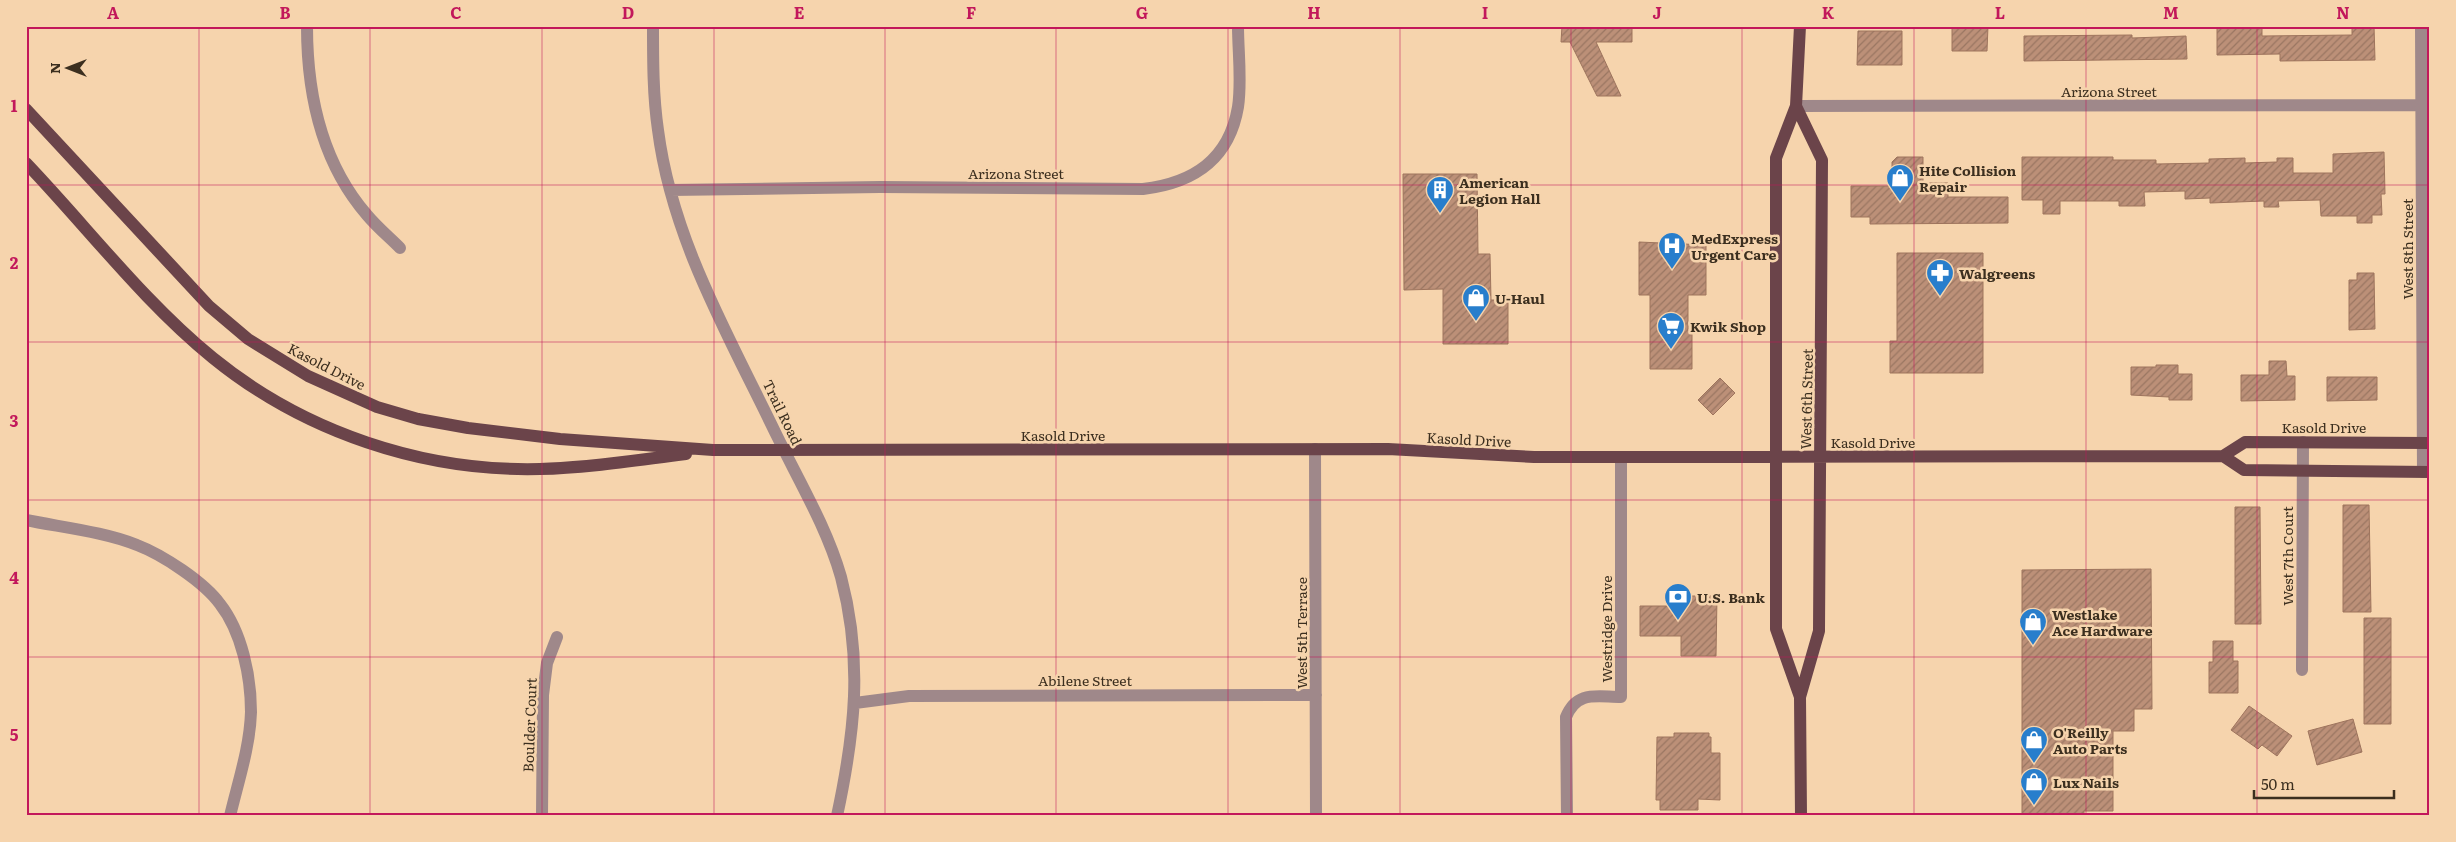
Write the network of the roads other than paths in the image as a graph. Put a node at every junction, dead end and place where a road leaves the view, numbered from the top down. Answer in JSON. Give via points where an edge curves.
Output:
{"nodes":[{"id":1,"x":306,"y":26,"type":"edge"},
{"id":2,"x":653,"y":26,"type":"edge"},
{"id":3,"x":1238,"y":26,"type":"edge"},
{"id":4,"x":1800,"y":26,"type":"edge"},
{"id":5,"x":2421,"y":26,"type":"edge"},
{"id":6,"x":2421,"y":105,"type":"junction"},
{"id":7,"x":1796,"y":106,"type":"junction"},
{"id":8,"x":26,"y":109,"type":"edge"},
{"id":9,"x":26,"y":163,"type":"edge"},
{"id":10,"x":670,"y":190,"type":"junction"},
{"id":11,"x":400,"y":248,"type":"dead end"},
{"id":12,"x":2302,"y":442,"type":"junction"},
{"id":13,"x":2426,"y":443,"type":"edge"},
{"id":14,"x":713,"y":450,"type":"junction"},
{"id":15,"x":784,"y":450,"type":"junction"},
{"id":16,"x":1315,"y":450,"type":"junction"},
{"id":17,"x":2223,"y":456,"type":"junction"},
{"id":18,"x":1622,"y":457,"type":"junction"},
{"id":19,"x":1776,"y":457,"type":"junction"},
{"id":20,"x":1820,"y":457,"type":"junction"},
{"id":21,"x":2302,"y":471,"type":"junction"},
{"id":22,"x":2426,"y":472,"type":"edge"},
{"id":23,"x":26,"y":520,"type":"edge"},
{"id":24,"x":557,"y":637,"type":"dead end"},
{"id":25,"x":2302,"y":670,"type":"dead end"},
{"id":26,"x":1316,"y":695,"type":"junction"},
{"id":27,"x":1800,"y":697,"type":"junction"},
{"id":28,"x":855,"y":702,"type":"junction"},
{"id":29,"x":230,"y":816,"type":"edge"},
{"id":30,"x":542,"y":816,"type":"edge"},
{"id":31,"x":837,"y":816,"type":"edge"},
{"id":32,"x":1316,"y":816,"type":"edge"},
{"id":33,"x":1567,"y":816,"type":"edge"},
{"id":34,"x":1801,"y":816,"type":"edge"}],
"edges":[{"from":1,"to":11,"type":"street","via":[[310,90],[325,147],[367,215]]},
{"from":2,"to":10,"type":"street","name":"Trail Road","via":[[653,90]]},
{"from":3,"to":10,"type":"street","name":"Arizona Street","via":[[1238,105],[1228,139],[1206,166],[1186,179],[1163,187]]},
{"from":4,"to":7,"type":"main road","name":"West 6th Street"},
{"from":5,"to":6,"type":"street","name":"West 8th Street"},
{"from":6,"to":7,"type":"street","name":"Arizona Street"},
{"from":6,"to":13,"type":"street","name":"West 8th Street"},
{"from":7,"to":19,"type":"main road","name":"West 6th Street","via":[[1776,158]]},
{"from":7,"to":20,"type":"main road","name":"West 6th Street","via":[[1822,160]]},
{"from":8,"to":14,"type":"main road","name":"Kasold Drive","via":[[209,306],[248,339],[308,376],[377,407],[418,419],[507,433]]},
{"from":9,"to":14,"type":"main road","name":"Kasold Drive","via":[[164,313],[212,357],[260,392],[319,424],[436,461],[503,469],[577,468]]},
{"from":10,"to":15,"type":"street","name":"Trail Road","via":[[697,268]]},
{"from":12,"to":13,"type":"main road","name":"Kasold Drive"},
{"from":12,"to":17,"type":"main road","name":"Kasold Drive","via":[[2245,442]]},
{"from":12,"to":21,"type":"street","name":"West 7th Court"},
{"from":13,"to":22,"type":"street","name":"West 8th Street"},
{"from":14,"to":15,"type":"main road","name":"Kasold Drive"},
{"from":15,"to":16,"type":"main road","name":"Kasold Drive"},
{"from":15,"to":28,"type":"street","name":"Trail Road","via":[[820,524],[840,575],[850,624]]},
{"from":16,"to":18,"type":"main road","name":"Kasold Drive","via":[[1388,450],[1508,457]]},
{"from":16,"to":26,"type":"street","name":"West 5th Terrace"},
{"from":17,"to":20,"type":"main road","name":"Kasold Drive"},
{"from":17,"to":21,"type":"main road","via":[[2244,470]]},
{"from":18,"to":19,"type":"main road","name":"Kasold Drive"},
{"from":18,"to":33,"type":"street","name":"Westridge Drive","via":[[1622,697],[1585,697],[1570,706],[1566,717]]},
{"from":19,"to":20,"type":"main road","name":"Kasold Drive"},
{"from":19,"to":27,"type":"main road","name":"West 6th Street","via":[[1776,629]]},
{"from":20,"to":27,"type":"main road","name":"West 6th Street","via":[[1819,632]]},
{"from":21,"to":22,"type":"main road"},
{"from":21,"to":25,"type":"street","name":"West 7th Court"},
{"from":23,"to":29,"type":"street","via":[[137,545],[189,576],[220,603],[241,648],[249,682],[248,738]]},
{"from":24,"to":30,"type":"street","name":"Boulder Court","via":[[547,664],[543,694]]},
{"from":26,"to":28,"type":"street","name":"Abilene Street","via":[[909,696]]},
{"from":26,"to":32,"type":"street","name":"West 5th Terrace"},
{"from":27,"to":34,"type":"main road","name":"West 6th Street"},
{"from":28,"to":31,"type":"street","name":"Trail Road","via":[[850,756]]}]}
